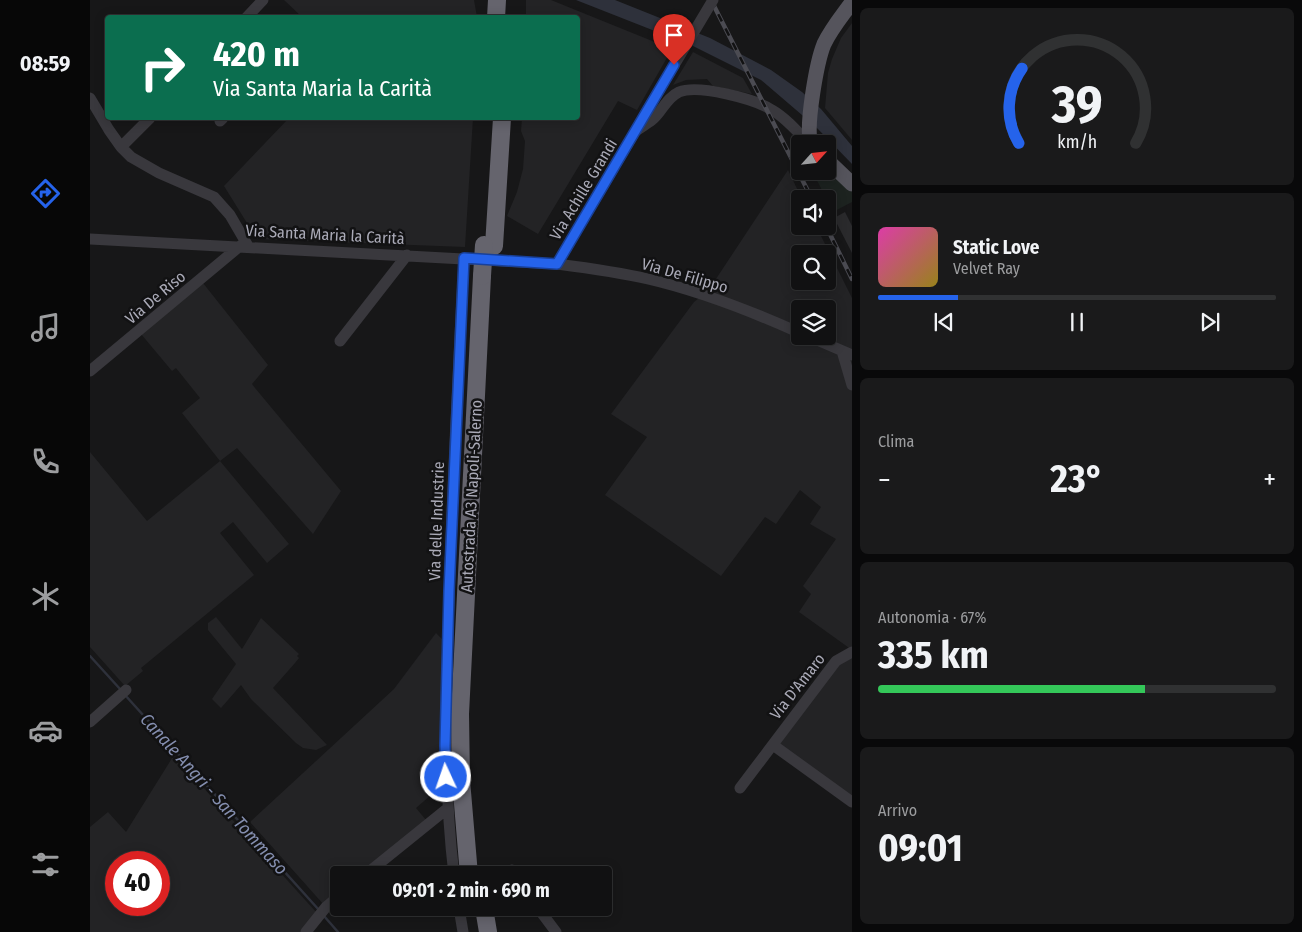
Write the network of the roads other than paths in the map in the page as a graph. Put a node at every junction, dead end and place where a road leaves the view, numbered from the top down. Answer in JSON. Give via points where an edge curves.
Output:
{"nodes":[{"id":1,"x":263,"y":0,"type":"edge"},
{"id":2,"x":497,"y":0,"type":"edge"},
{"id":3,"x":507,"y":0,"type":"edge"},
{"id":4,"x":713,"y":0,"type":"edge"},
{"id":5,"x":852,"y":2,"type":"edge"},
{"id":6,"x":249,"y":15,"type":"edge"},
{"id":7,"x":496,"y":15,"type":"edge"},
{"id":8,"x":506,"y":15,"type":"edge"},
{"id":9,"x":90,"y":98,"type":"edge"},
{"id":10,"x":148,"y":120,"type":"edge"},
{"id":11,"x":491,"y":120,"type":"edge"},
{"id":12,"x":502,"y":120,"type":"edge"},
{"id":13,"x":636,"y":131,"type":"junction"},
{"id":14,"x":805,"y":135,"type":"edge"},
{"id":15,"x":807,"y":135,"type":"edge"},
{"id":16,"x":121,"y":147,"type":"junction"},
{"id":17,"x":836,"y":169,"type":"edge"},
{"id":18,"x":852,"y":184,"type":"edge"},
{"id":19,"x":90,"y":238,"type":"edge"},
{"id":20,"x":489,"y":245,"type":"junction"},
{"id":21,"x":244,"y":246,"type":"junction"},
{"id":22,"x":407,"y":255,"type":"junction"},
{"id":23,"x":464,"y":258,"type":"junction"},
{"id":24,"x":557,"y":264,"type":"junction"},
{"id":25,"x":487,"y":276,"type":"junction"},
{"id":26,"x":791,"y":329,"type":"edge"},
{"id":27,"x":340,"y":341,"type":"dead end"},
{"id":28,"x":829,"y":345,"type":"edge"},
{"id":29,"x":847,"y":353,"type":"edge"},
{"id":30,"x":90,"y":371,"type":"edge"},
{"id":31,"x":852,"y":385,"type":"edge"},
{"id":32,"x":852,"y":652,"type":"edge"},
{"id":33,"x":123,"y":693,"type":"dead end"},
{"id":34,"x":90,"y":722,"type":"edge"},
{"id":35,"x":773,"y":745,"type":"junction"},
{"id":36,"x":740,"y":788,"type":"dead end"},
{"id":37,"x":852,"y":802,"type":"edge"},
{"id":38,"x":448,"y":808,"type":"junction"},
{"id":39,"x":376,"y":866,"type":"edge"},
{"id":40,"x":453,"y":866,"type":"edge"},
{"id":41,"x":467,"y":866,"type":"edge"},
{"id":42,"x":478,"y":866,"type":"edge"},
{"id":43,"x":330,"y":904,"type":"edge"},
{"id":44,"x":460,"y":916,"type":"edge"},
{"id":45,"x":474,"y":916,"type":"edge"},
{"id":46,"x":485,"y":916,"type":"edge"},
{"id":47,"x":544,"y":916,"type":"edge"},
{"id":48,"x":306,"y":932,"type":"edge"},
{"id":49,"x":463,"y":932,"type":"edge"},
{"id":50,"x":477,"y":932,"type":"edge"},
{"id":51,"x":488,"y":932,"type":"edge"},
{"id":52,"x":556,"y":932,"type":"edge"}],
"edges":[{"from":1,"to":6,"type":"street"},
{"from":2,"to":7,"type":"highway"},
{"from":3,"to":8,"type":"highway"},
{"from":4,"to":13,"type":"street","name":"Via Achille Grandi","bridge":true},
{"from":5,"to":15,"type":"main road","via":[[824,44]]},
{"from":9,"to":16,"type":"street"},
{"from":10,"to":16,"type":"street"},
{"from":11,"to":20,"type":"highway","name":"Autostrada A3 Napoli-Salerno"},
{"from":12,"to":20,"type":"highway","name":"Autostrada A3 Napoli-Salerno"},
{"from":13,"to":14,"type":"street","name":"Via Achille Grandi","via":[[653,120],[674,95],[688,89],[766,106]]},
{"from":13,"to":24,"type":"street","name":"Via Achille Grandi"},
{"from":16,"to":21,"type":"street","via":[[158,173],[214,198],[230,215]]},
{"from":17,"to":18,"type":"main road"},
{"from":19,"to":21,"type":"street","name":"Via Santa Maria la Carità"},
{"from":20,"to":25,"type":"highway","name":"Autostrada A3 Napoli-Salerno","bridge":true},
{"from":21,"to":22,"type":"street","name":"Via Santa Maria la Carità"},
{"from":21,"to":30,"type":"street","name":"Via De Riso"},
{"from":22,"to":23,"type":"street","name":"Via Santa Maria la Carità"},
{"from":22,"to":27,"type":"street"},
{"from":23,"to":24,"type":"street","name":"Via Santa Maria la Carità"},
{"from":23,"to":38,"type":"street","name":"Via delle Industrie","via":[[448,616],[445,746]]},
{"from":24,"to":26,"type":"street","name":"Via De Filippo","via":[[610,271],[672,286],[726,303]]},
{"from":25,"to":41,"type":"highway","name":"Autostrada A3 Napoli-Salerno","via":[[460,714]]},
{"from":25,"to":42,"type":"highway","name":"Autostrada A3 Napoli-Salerno","via":[[471,715]]},
{"from":28,"to":29,"type":"street"},
{"from":29,"to":31,"type":"street"},
{"from":32,"to":35,"type":"street","name":"Via D'Amaro","via":[[836,661]]},
{"from":33,"to":34,"type":"street"},
{"from":35,"to":36,"type":"street","name":"Via D'Amaro"},
{"from":35,"to":37,"type":"street"},
{"from":38,"to":39,"type":"street"},
{"from":38,"to":40,"type":"street","name":"Via delle Industrie"},
{"from":43,"to":48,"type":"street"},
{"from":44,"to":49,"type":"street"},
{"from":45,"to":50,"type":"highway"},
{"from":46,"to":51,"type":"highway"},
{"from":47,"to":52,"type":"street"}]}
